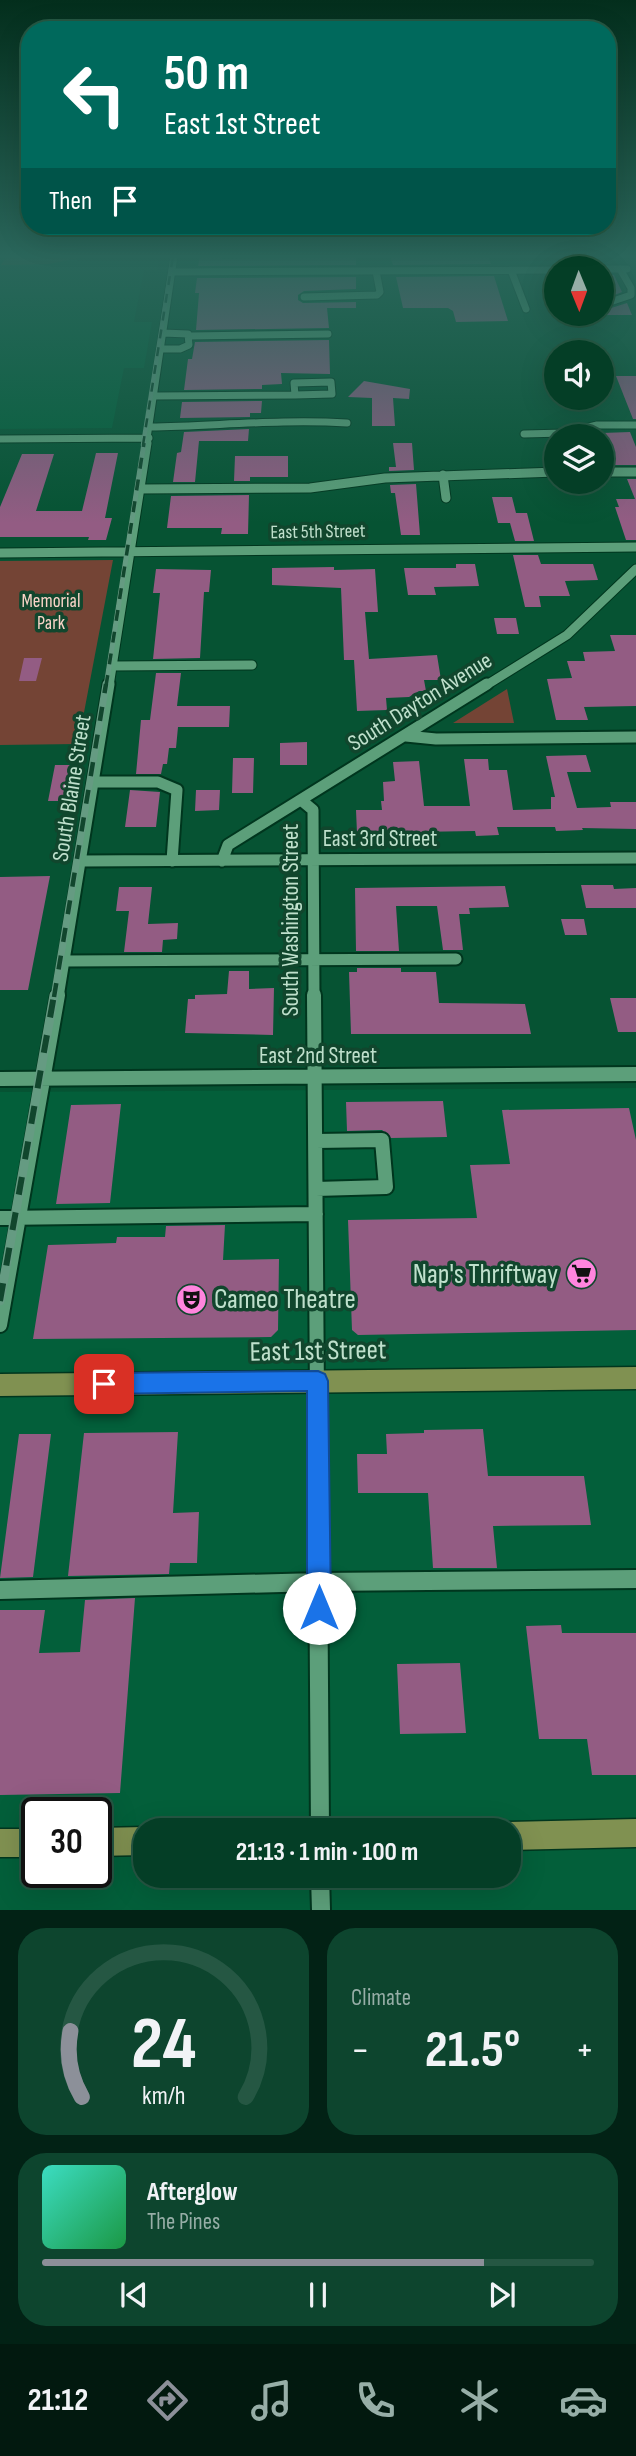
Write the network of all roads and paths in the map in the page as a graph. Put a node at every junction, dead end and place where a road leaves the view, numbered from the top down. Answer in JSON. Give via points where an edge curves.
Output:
{"nodes":[{"id":1,"x":161,"y":345,"type":"edge"},
{"id":2,"x":187,"y":345,"type":"edge"},
{"id":3,"x":161,"y":349,"type":"junction"},
{"id":4,"x":295,"y":395,"type":"junction"},
{"id":5,"x":155,"y":396,"type":"junction"},
{"id":6,"x":346,"y":423,"type":"dead end"},
{"id":7,"x":151,"y":424,"type":"junction"},
{"id":8,"x":636,"y":425,"type":"edge"},
{"id":9,"x":524,"y":434,"type":"dead end"},
{"id":10,"x":149,"y":438,"type":"junction"},
{"id":11,"x":0,"y":439,"type":"edge"},
{"id":12,"x":544,"y":472,"type":"edge"},
{"id":13,"x":614,"y":472,"type":"edge"},
{"id":14,"x":636,"y":472,"type":"edge"},
{"id":15,"x":443,"y":475,"type":"junction"},
{"id":16,"x":140,"y":489,"type":"junction"},
{"id":17,"x":446,"y":498,"type":"dead end"},
{"id":18,"x":636,"y":547,"type":"edge"},
{"id":19,"x":130,"y":552,"type":"junction"},
{"id":20,"x":0,"y":553,"type":"edge"},
{"id":21,"x":636,"y":569,"type":"edge"},
{"id":22,"x":252,"y":665,"type":"dead end"},
{"id":23,"x":112,"y":666,"type":"junction"},
{"id":24,"x":405,"y":736,"type":"junction"},
{"id":25,"x":636,"y":737,"type":"edge"},
{"id":26,"x":94,"y":782,"type":"junction"},
{"id":27,"x":301,"y":800,"type":"junction"},
{"id":28,"x":636,"y":858,"type":"edge"},
{"id":29,"x":313,"y":860,"type":"junction"},
{"id":30,"x":82,"y":861,"type":"junction"},
{"id":31,"x":172,"y":861,"type":"junction"},
{"id":32,"x":222,"y":861,"type":"junction"},
{"id":33,"x":456,"y":959,"type":"dead end"},
{"id":34,"x":314,"y":960,"type":"junction"},
{"id":35,"x":65,"y":961,"type":"junction"},
{"id":36,"x":636,"y":1074,"type":"edge"},
{"id":37,"x":315,"y":1077,"type":"junction"},
{"id":38,"x":0,"y":1079,"type":"edge"},
{"id":39,"x":45,"y":1079,"type":"junction"},
{"id":40,"x":316,"y":1141,"type":"junction"},
{"id":41,"x":316,"y":1189,"type":"junction"},
{"id":42,"x":316,"y":1213,"type":"junction"},
{"id":43,"x":0,"y":1218,"type":"edge"},
{"id":44,"x":20,"y":1218,"type":"junction"},
{"id":45,"x":0,"y":1325,"type":"edge"},
{"id":46,"x":636,"y":1378,"type":"edge"},
{"id":47,"x":318,"y":1381,"type":"junction"},
{"id":48,"x":0,"y":1385,"type":"edge"},
{"id":49,"x":636,"y":1579,"type":"edge"},
{"id":50,"x":319,"y":1582,"type":"junction"},
{"id":51,"x":0,"y":1590,"type":"edge"},
{"id":52,"x":320,"y":1818,"type":"edge"},
{"id":53,"x":636,"y":1833,"type":"edge"},
{"id":54,"x":521,"y":1836,"type":"edge"},
{"id":55,"x":133,"y":1841,"type":"edge"},
{"id":56,"x":112,"y":1842,"type":"edge"},
{"id":57,"x":0,"y":1843,"type":"edge"},
{"id":58,"x":21,"y":1843,"type":"edge"},
{"id":59,"x":320,"y":1888,"type":"edge"},
{"id":60,"x":321,"y":1910,"type":"edge"}],
"edges":[{"from":1,"to":3,"type":"street","name":"South Blaine Street"},
{"from":2,"to":3,"type":"street"},
{"from":3,"to":5,"type":"street","name":"South Blaine Street"},
{"from":4,"to":4,"type":"street","via":[[332,394],[331,382],[294,383]]},
{"from":4,"to":5,"type":"street"},
{"from":5,"to":7,"type":"street","name":"South Blaine Street"},
{"from":6,"to":7,"type":"street"},
{"from":7,"to":10,"type":"street","name":"South Blaine Street"},
{"from":8,"to":9,"type":"street"},
{"from":10,"to":11,"type":"street"},
{"from":10,"to":16,"type":"street","name":"South Blaine Street"},
{"from":12,"to":15,"type":"street"},
{"from":13,"to":14,"type":"street"},
{"from":15,"to":16,"type":"street","via":[[364,479],[310,488]]},
{"from":15,"to":17,"type":"street"},
{"from":16,"to":19,"type":"street","name":"South Blaine Street"},
{"from":18,"to":19,"type":"street","name":"East 5th Street"},
{"from":19,"to":20,"type":"street","name":"East 5th Street"},
{"from":19,"to":23,"type":"street","name":"South Blaine Street"},
{"from":21,"to":24,"type":"street","name":"South Dayton Avenue","via":[[567,635]]},
{"from":22,"to":23,"type":"street"},
{"from":23,"to":26,"type":"street","name":"South Blaine Street"},
{"from":24,"to":25,"type":"street"},
{"from":24,"to":27,"type":"street","name":"South Dayton Avenue"},
{"from":26,"to":30,"type":"street","name":"South Blaine Street"},
{"from":26,"to":31,"type":"street","via":[[158,782],[177,790]]},
{"from":27,"to":29,"type":"street","name":"South Washington Street","via":[[313,810]]},
{"from":27,"to":32,"type":"street","name":"South Dayton Avenue","via":[[228,845]]},
{"from":28,"to":29,"type":"street","name":"East 3rd Street"},
{"from":29,"to":32,"type":"street","name":"East 3rd Street"},
{"from":29,"to":34,"type":"street","name":"South Washington Street"},
{"from":30,"to":31,"type":"street","name":"East 3rd Street"},
{"from":30,"to":35,"type":"street","name":"South Blaine Street"},
{"from":31,"to":32,"type":"street","name":"East 3rd Street"},
{"from":33,"to":34,"type":"street"},
{"from":34,"to":35,"type":"street"},
{"from":34,"to":37,"type":"street","name":"South Washington Street"},
{"from":35,"to":39,"type":"street","name":"South Blaine Street"},
{"from":36,"to":37,"type":"street","name":"East 2nd Street"},
{"from":37,"to":39,"type":"street","name":"East 2nd Street"},
{"from":37,"to":40,"type":"street","name":"South Washington Street"},
{"from":38,"to":39,"type":"street","name":"East 2nd Street"},
{"from":39,"to":44,"type":"street","name":"South Blaine Street"},
{"from":40,"to":41,"type":"street","name":"South Washington Street"},
{"from":40,"to":41,"type":"street","via":[[383,1140],[386,1187]]},
{"from":41,"to":42,"type":"street","name":"South Washington Street"},
{"from":42,"to":44,"type":"street"},
{"from":42,"to":47,"type":"street","name":"South Washington Street"},
{"from":43,"to":44,"type":"street"},
{"from":44,"to":45,"type":"street","name":"South Blaine Street"},
{"from":46,"to":47,"type":"main road","name":"East 1st Street"},
{"from":47,"to":48,"type":"main road","name":"East 1st Street"},
{"from":47,"to":50,"type":"street","name":"South Washington Street"},
{"from":49,"to":50,"type":"street"},
{"from":50,"to":51,"type":"street"},
{"from":50,"to":52,"type":"street","name":"South Washington Street"},
{"from":53,"to":54,"type":"main road"},
{"from":55,"to":56,"type":"main road"},
{"from":57,"to":58,"type":"main road"},
{"from":59,"to":60,"type":"street"}]}
